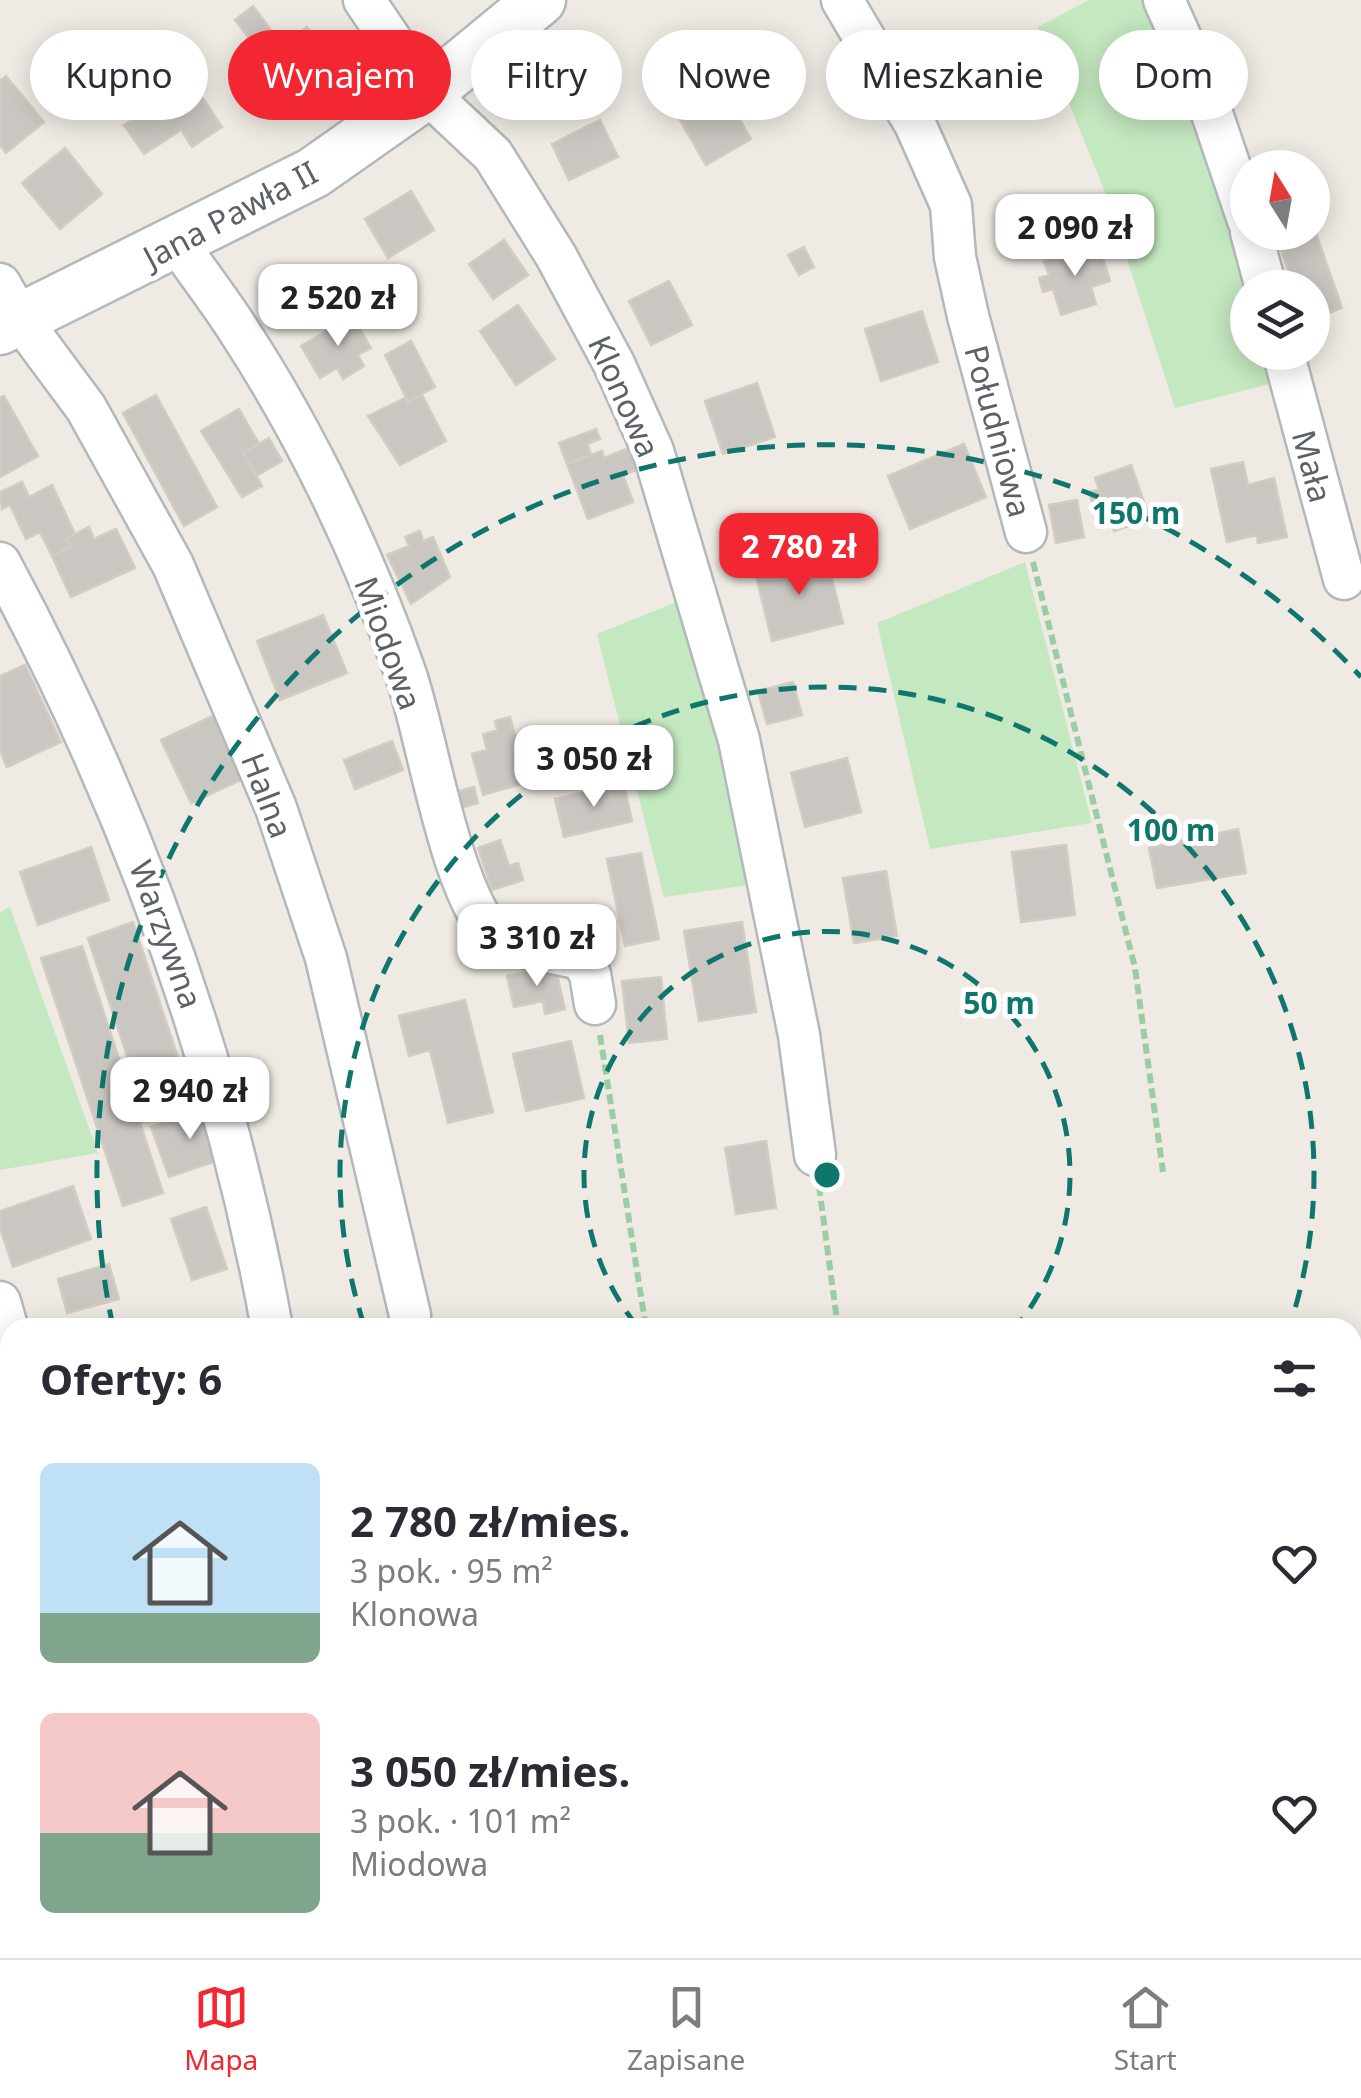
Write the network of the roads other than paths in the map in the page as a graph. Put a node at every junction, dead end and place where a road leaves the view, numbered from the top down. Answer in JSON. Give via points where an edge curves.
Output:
{"nodes":[{"id":1,"x":364,"y":0,"type":"edge"},
{"id":2,"x":540,"y":0,"type":"edge"},
{"id":3,"x":842,"y":0,"type":"edge"},
{"id":4,"x":1164,"y":0,"type":"edge"},
{"id":5,"x":384,"y":30,"type":"edge"},
{"id":6,"x":451,"y":74,"type":"edge"},
{"id":7,"x":451,"y":116,"type":"edge"},
{"id":8,"x":390,"y":120,"type":"edge"},
{"id":9,"x":1230,"y":167,"type":"edge"},
{"id":10,"x":178,"y":244,"type":"junction"},
{"id":11,"x":7,"y":311,"type":"edge"},
{"id":12,"x":1288,"y":370,"type":"edge"},
{"id":13,"x":1026,"y":532,"type":"road end"},
{"id":14,"x":0,"y":563,"type":"edge"},
{"id":15,"x":1344,"y":579,"type":"dead end"},
{"id":16,"x":596,"y":1004,"type":"road end"},
{"id":17,"x":815,"y":1156,"type":"road end"},
{"id":18,"x":410,"y":1315,"type":"dead end"},
{"id":19,"x":270,"y":1318,"type":"edge"}],
"edges":[{"from":1,"to":5,"type":"street","name":"Klonowa"},
{"from":2,"to":6,"type":"street","name":"Jana Pawła II"},
{"from":3,"to":13,"type":"street","name":"Południowa","via":[[915,124],[951,205],[968,316]]},
{"from":4,"to":9,"type":"street"},
{"from":7,"to":17,"type":"street","name":"Klonowa","via":[[494,156],[564,272],[652,452],[739,740],[799,1035]]},
{"from":8,"to":10,"type":"street","name":"Jana Pawła II","via":[[313,174]]},
{"from":10,"to":11,"type":"street","name":"Jana Pawła II"},
{"from":10,"to":16,"type":"street","name":"Miodowa","via":[[240,332],[350,540],[405,673],[471,902],[499,942],[581,959]]},
{"from":11,"to":18,"type":"street","name":"Halna","via":[[86,408],[173,565],[276,808],[326,958]]},
{"from":12,"to":15,"type":"street","name":"Mała"},
{"from":14,"to":19,"type":"street","name":"Warzywna","via":[[116,797],[178,958],[250,1206]]}]}
